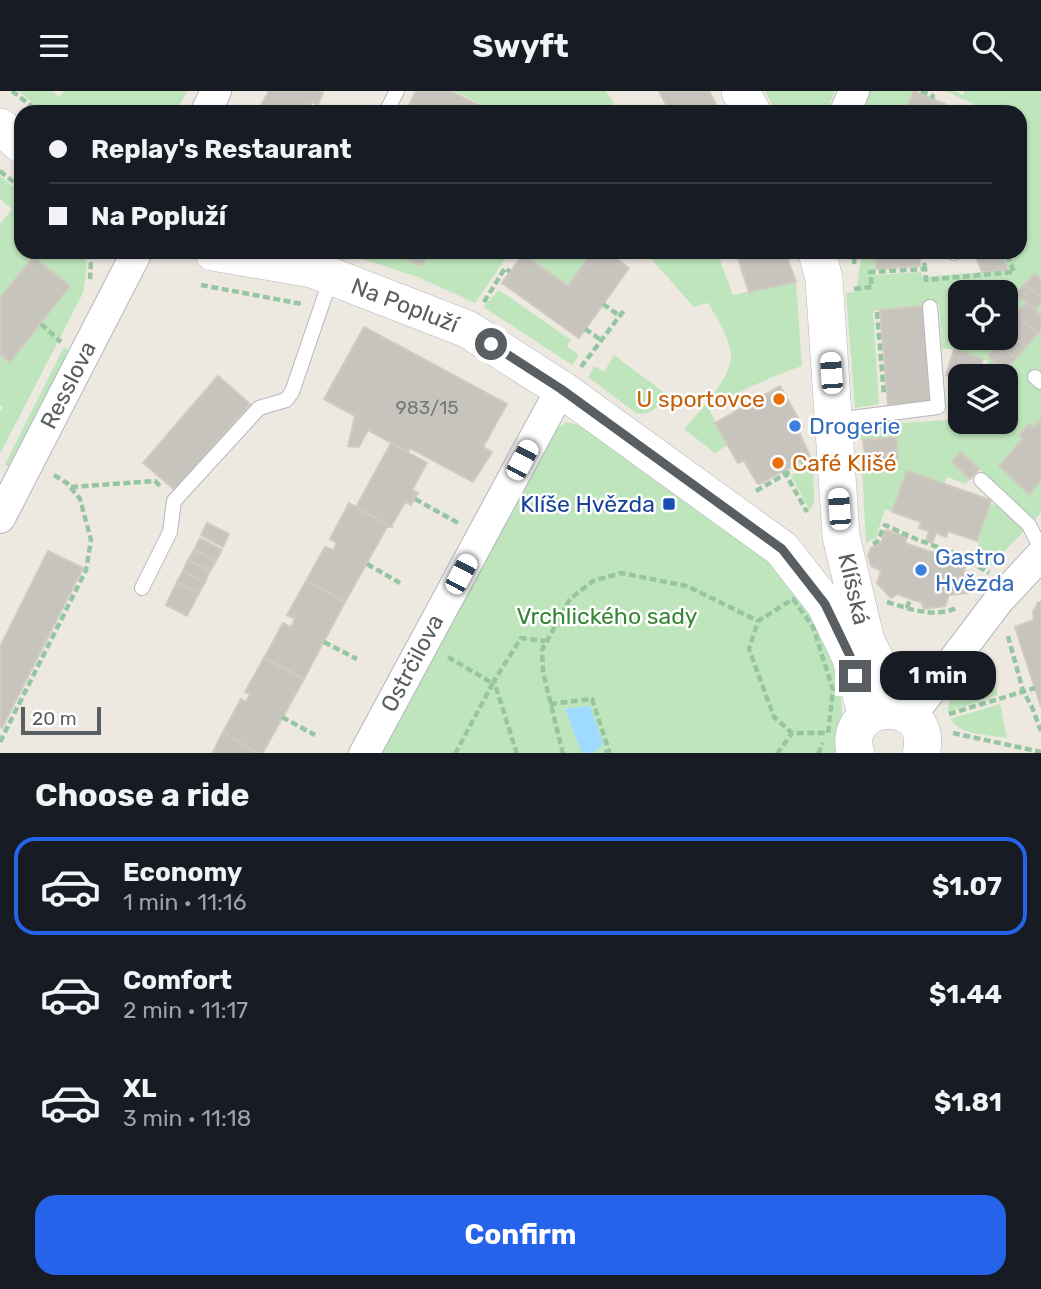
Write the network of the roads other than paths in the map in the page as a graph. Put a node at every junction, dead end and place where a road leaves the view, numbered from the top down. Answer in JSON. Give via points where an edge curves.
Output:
{"nodes":[{"id":1,"x":0,"y":127,"type":"edge"},
{"id":2,"x":14,"y":138,"type":"edge"},
{"id":3,"x":133,"y":259,"type":"edge"},
{"id":4,"x":819,"y":259,"type":"edge"},
{"id":5,"x":207,"y":269,"type":"edge"},
{"id":6,"x":315,"y":276,"type":"edge"},
{"id":7,"x":930,"y":307,"type":"dead end"},
{"id":8,"x":568,"y":382,"type":"junction"},
{"id":9,"x":834,"y":420,"type":"junction"},
{"id":10,"x":981,"y":480,"type":"dead end"},
{"id":11,"x":0,"y":518,"type":"edge"},
{"id":12,"x":841,"y":535,"type":"junction"},
{"id":13,"x":1041,"y":548,"type":"edge"},
{"id":14,"x":782,"y":549,"type":"junction"},
{"id":15,"x":1041,"y":555,"type":"edge"},
{"id":16,"x":142,"y":588,"type":"dead end"},
{"id":17,"x":904,"y":715,"type":"junction"},
{"id":18,"x":932,"y":747,"type":"edge"},
{"id":19,"x":365,"y":753,"type":"edge"},
{"id":20,"x":856,"y":753,"type":"edge"}],
"edges":[{"from":1,"to":2,"type":"street"},
{"from":3,"to":11,"type":"street","name":"Resslova"},
{"from":4,"to":9,"type":"street","name":"Klíšská"},
{"from":5,"to":6,"type":"street","name":"Na Popluží"},
{"from":6,"to":8,"type":"street","name":"Na Popluží","via":[[467,329]]},
{"from":6,"to":16,"type":"lane","via":[[292,393],[286,400],[259,408],[174,501],[170,532]]},
{"from":7,"to":9,"type":"lane","via":[[938,407]]},
{"from":8,"to":14,"type":"street","name":"Na Popluží"},
{"from":8,"to":19,"type":"street","name":"Ostrčilova"},
{"from":9,"to":12,"type":"street","name":"Klíšská"},
{"from":10,"to":13,"type":"lane","via":[[1029,525]]},
{"from":12,"to":14,"type":"street","name":"Na Popluží","via":[[821,555]]},
{"from":12,"to":17,"type":"street","name":"Klíšská","via":[[866,641]]},
{"from":14,"to":17,"type":"street","name":"Na Popluží","via":[[825,604],[850,656]]},
{"from":15,"to":17,"type":"street"},
{"from":17,"to":18,"type":"street"},
{"from":17,"to":20,"type":"street","via":[[855,735]]}]}
